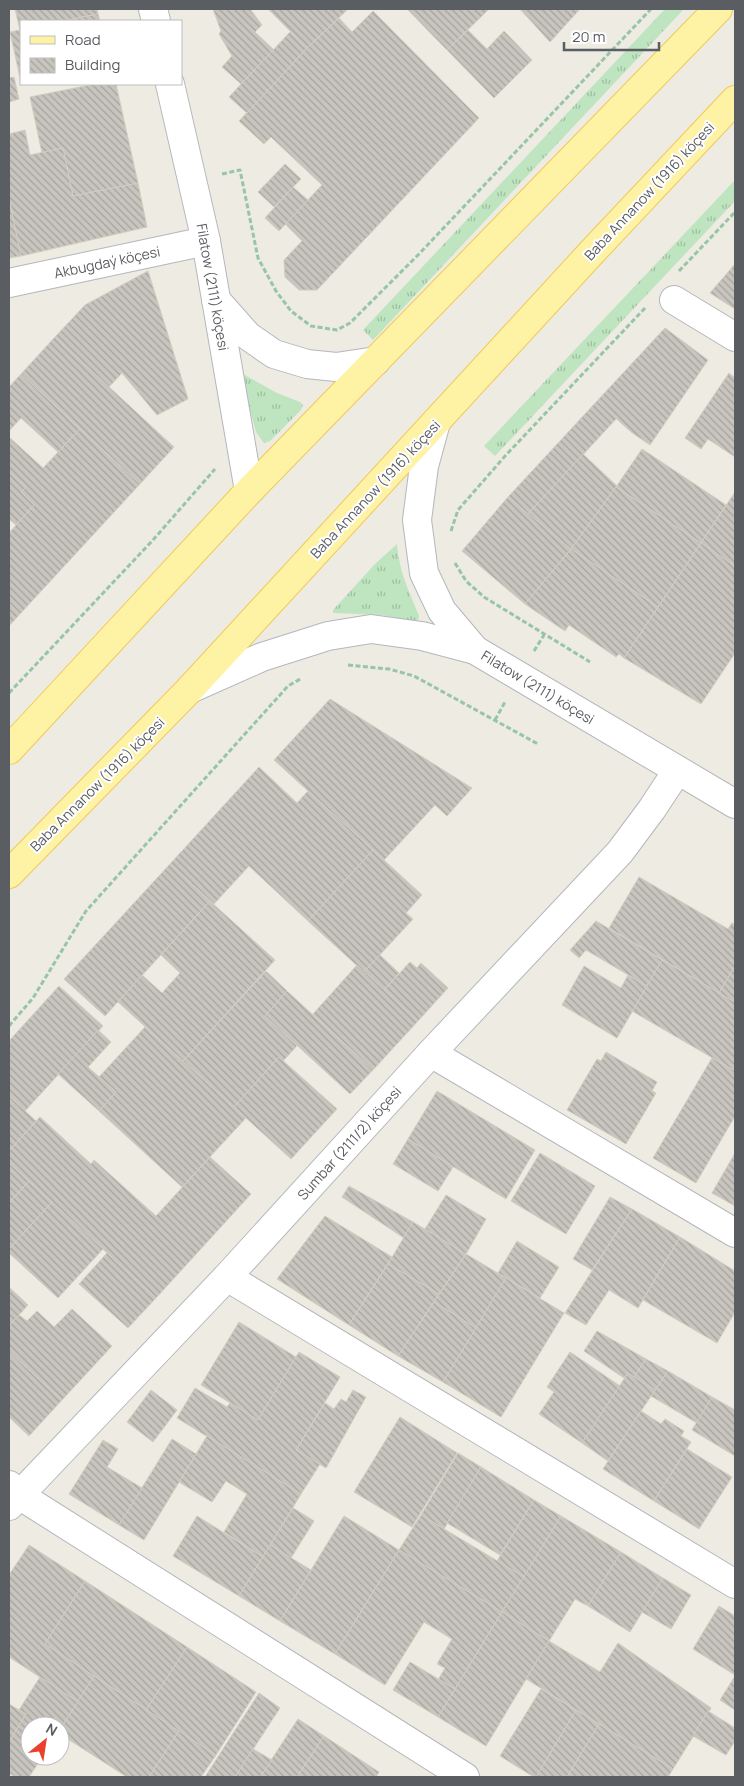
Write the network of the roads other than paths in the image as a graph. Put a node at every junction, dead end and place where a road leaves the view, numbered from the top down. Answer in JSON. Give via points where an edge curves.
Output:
{"nodes":[{"id":1,"x":718,"y":9,"type":"edge"},
{"id":2,"x":170,"y":85,"type":"edge"},
{"id":3,"x":735,"y":100,"type":"edge"},
{"id":4,"x":206,"y":241,"type":"junction"},
{"id":5,"x":9,"y":283,"type":"edge"},
{"id":6,"x":675,"y":288,"type":"road end"},
{"id":7,"x":216,"y":300,"type":"junction"},
{"id":8,"x":735,"y":337,"type":"edge"},
{"id":9,"x":376,"y":361,"type":"junction"},
{"id":10,"x":436,"y":422,"type":"junction"},
{"id":11,"x":249,"y":491,"type":"junction"},
{"id":12,"x":475,"y":650,"type":"junction"},
{"id":13,"x":190,"y":689,"type":"junction"},
{"id":14,"x":9,"y":750,"type":"edge"},
{"id":15,"x":677,"y":770,"type":"junction"},
{"id":16,"x":735,"y":804,"type":"edge"},
{"id":17,"x":9,"y":874,"type":"edge"},
{"id":18,"x":431,"y":1053,"type":"junction"},
{"id":19,"x":735,"y":1233,"type":"edge"},
{"id":20,"x":227,"y":1277,"type":"junction"},
{"id":21,"x":12,"y":1495,"type":"edge"},
{"id":22,"x":735,"y":1584,"type":"edge"},
{"id":23,"x":465,"y":1777,"type":"edge"}],
"edges":[{"from":1,"to":9,"type":"main road"},
{"from":2,"to":4,"type":"street","name":"Filatow (2111) köçesi"},
{"from":3,"to":10,"type":"main road","name":"Baba Annanow (1916) köçesi"},
{"from":4,"to":5,"type":"street","name":"Akbugdaý köçesi"},
{"from":4,"to":7,"type":"street","name":"Filatow (2111) köçesi"},
{"from":6,"to":8,"type":"street"},
{"from":7,"to":9,"type":"street","via":[[248,336],[274,354],[307,364],[336,367]]},
{"from":7,"to":11,"type":"street","name":"Filatow (2111) köçesi"},
{"from":9,"to":11,"type":"main road"},
{"from":10,"to":12,"type":"street","name":"Filatow (2111) köçesi","via":[[424,466],[417,520],[424,573],[442,611]]},
{"from":10,"to":13,"type":"main road","name":"Baba Annanow (1916) köçesi"},
{"from":11,"to":14,"type":"main road"},
{"from":12,"to":13,"type":"street","via":[[422,636],[372,629],[328,636],[262,656]]},
{"from":12,"to":15,"type":"street","name":"Filatow (2111) köçesi"},
{"from":13,"to":17,"type":"main road","name":"Baba Annanow (1916) köçesi"},
{"from":15,"to":16,"type":"street","name":"Filatow (2111) köçesi"},
{"from":15,"to":18,"type":"street","name":"Sumbar (2111/2) köçesi","via":[[620,852]]},
{"from":18,"to":19,"type":"street"},
{"from":18,"to":20,"type":"street","name":"Sumbar (2111/2) köçesi"},
{"from":20,"to":21,"type":"street","name":"Sumbar (2111/2) köçesi"},
{"from":20,"to":22,"type":"street"},
{"from":21,"to":23,"type":"street"}]}
